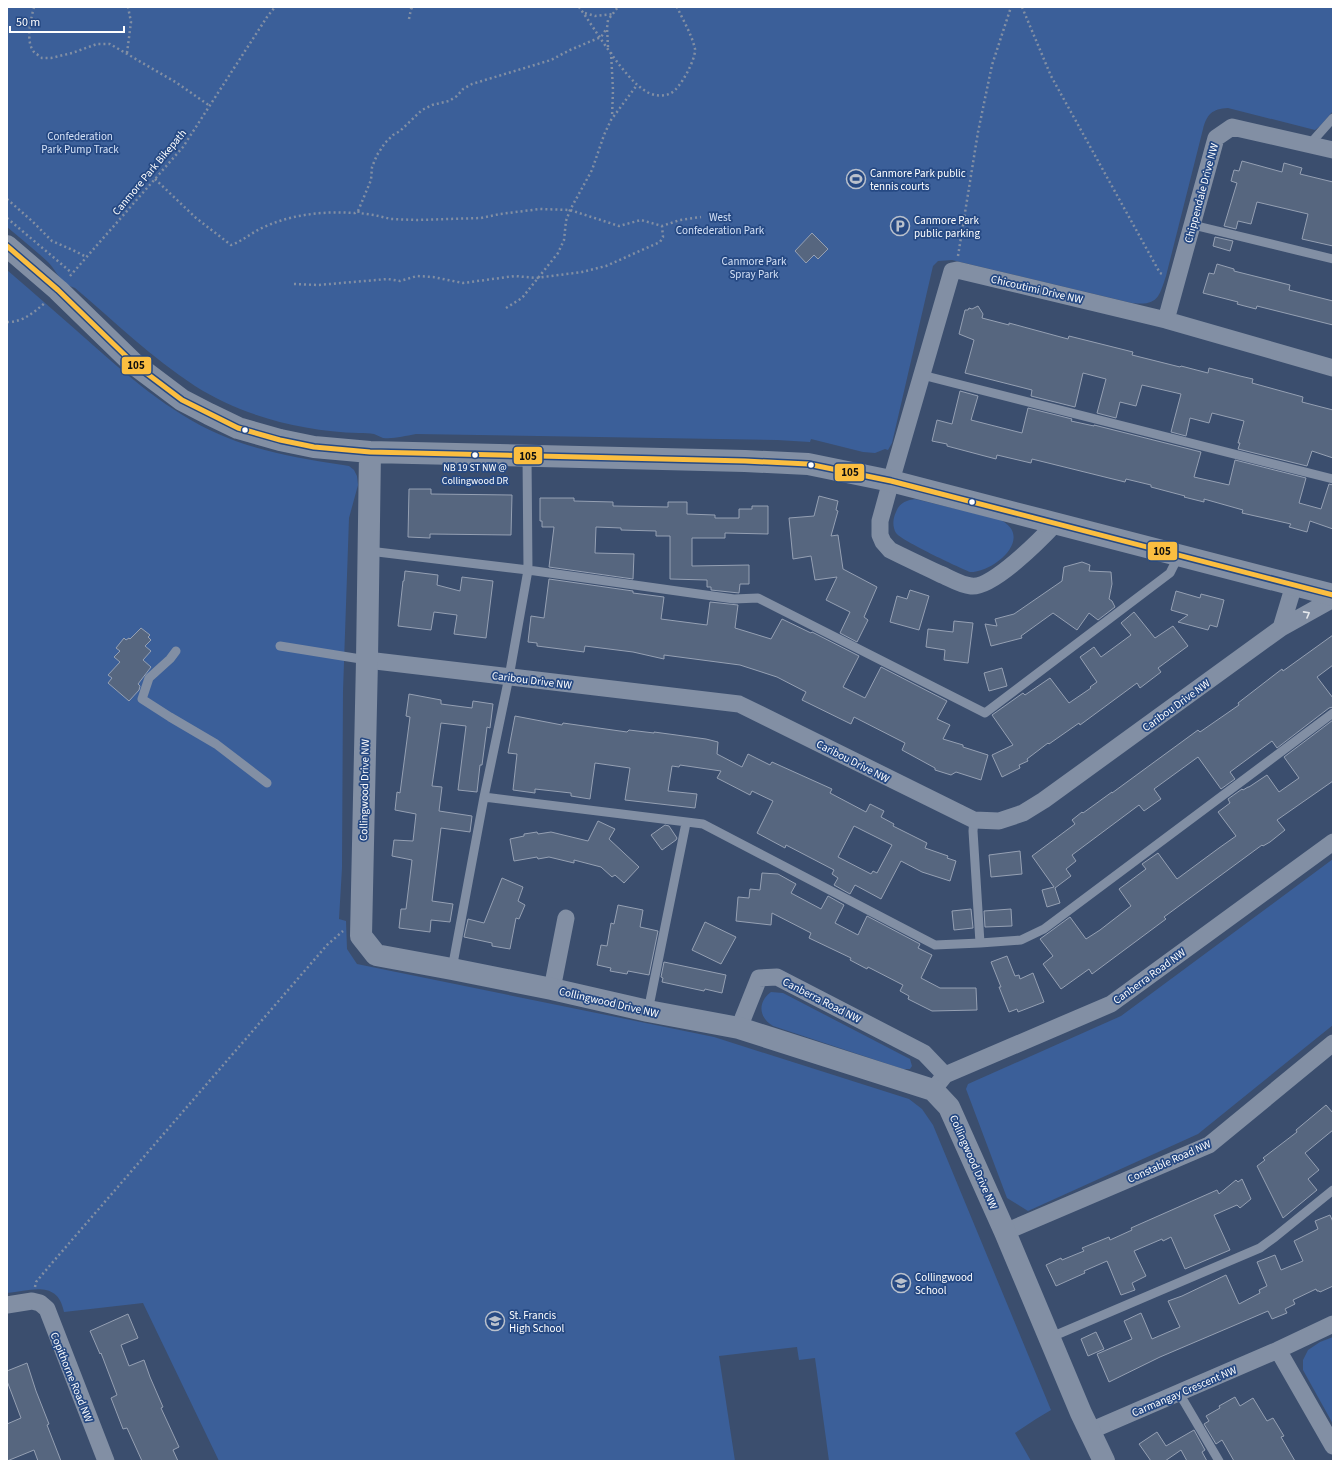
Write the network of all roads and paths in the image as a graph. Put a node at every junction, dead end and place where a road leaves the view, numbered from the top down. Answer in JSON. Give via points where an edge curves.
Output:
{"nodes":[{"id":1,"x":34,"y":7,"type":"edge"},
{"id":2,"x":128,"y":7,"type":"edge"},
{"id":3,"x":275,"y":7,"type":"edge"},
{"id":4,"x":413,"y":7,"type":"edge"},
{"id":5,"x":579,"y":7,"type":"edge"},
{"id":6,"x":618,"y":7,"type":"edge"},
{"id":7,"x":677,"y":7,"type":"edge"},
{"id":8,"x":1011,"y":7,"type":"edge"},
{"id":9,"x":1022,"y":7,"type":"edge"},
{"id":10,"x":583,"y":13,"type":"junction"},
{"id":11,"x":613,"y":14,"type":"junction"},
{"id":12,"x":409,"y":19,"type":"dead end"},
{"id":13,"x":607,"y":28,"type":"junction"},
{"id":14,"x":600,"y":37,"type":"junction"},
{"id":15,"x":610,"y":51,"type":"junction"},
{"id":16,"x":127,"y":53,"type":"junction"},
{"id":17,"x":637,"y":85,"type":"junction"},
{"id":18,"x":210,"y":106,"type":"junction"},
{"id":19,"x":612,"y":118,"type":"junction"},
{"id":20,"x":1333,"y":118,"type":"edge"},
{"id":21,"x":1310,"y":144,"type":"junction"},
{"id":22,"x":1333,"y":150,"type":"edge"},
{"id":23,"x":155,"y":179,"type":"junction"},
{"id":24,"x":7,"y":199,"type":"edge"},
{"id":25,"x":570,"y":210,"type":"junction"},
{"id":26,"x":358,"y":211,"type":"junction"},
{"id":27,"x":701,"y":217,"type":"dead end"},
{"id":28,"x":7,"y":218,"type":"edge"},
{"id":29,"x":1193,"y":225,"type":"junction"},
{"id":30,"x":662,"y":226,"type":"junction"},
{"id":31,"x":7,"y":246,"type":"edge"},
{"id":32,"x":86,"y":257,"type":"junction"},
{"id":33,"x":1333,"y":259,"type":"edge"},
{"id":34,"x":957,"y":270,"type":"junction"},
{"id":35,"x":72,"y":273,"type":"junction"},
{"id":36,"x":69,"y":277,"type":"dead end"},
{"id":37,"x":538,"y":278,"type":"junction"},
{"id":38,"x":1177,"y":281,"type":"junction"},
{"id":39,"x":294,"y":284,"type":"dead end"},
{"id":40,"x":47,"y":300,"type":"dead end"},
{"id":41,"x":506,"y":308,"type":"dead end"},
{"id":42,"x":1166,"y":320,"type":"junction"},
{"id":43,"x":7,"y":322,"type":"edge"},
{"id":44,"x":1333,"y":368,"type":"edge"},
{"id":45,"x":922,"y":375,"type":"junction"},
{"id":46,"x":370,"y":452,"type":"junction"},
{"id":47,"x":527,"y":456,"type":"junction"},
{"id":48,"x":1333,"y":479,"type":"edge"},
{"id":49,"x":891,"y":482,"type":"junction"},
{"id":50,"x":1056,"y":523,"type":"junction"},
{"id":51,"x":369,"y":551,"type":"junction"},
{"id":52,"x":1179,"y":555,"type":"junction"},
{"id":53,"x":528,"y":570,"type":"junction"},
{"id":54,"x":1294,"y":585,"type":"junction"},
{"id":55,"x":1333,"y":595,"type":"edge"},
{"id":56,"x":1333,"y":599,"type":"edge"},
{"id":57,"x":1281,"y":628,"type":"junction"},
{"id":58,"x":280,"y":646,"type":"dead end"},
{"id":59,"x":176,"y":651,"type":"dead end"},
{"id":60,"x":368,"y":660,"type":"junction"},
{"id":61,"x":509,"y":677,"type":"junction"},
{"id":62,"x":1333,"y":713,"type":"edge"},
{"id":63,"x":268,"y":783,"type":"dead end"},
{"id":64,"x":484,"y":797,"type":"junction"},
{"id":65,"x":974,"y":820,"type":"junction"},
{"id":66,"x":686,"y":823,"type":"junction"},
{"id":67,"x":1333,"y":842,"type":"edge"},
{"id":68,"x":566,"y":918,"type":"dead end"},
{"id":69,"x":980,"y":943,"type":"junction"},
{"id":70,"x":327,"y":945,"type":"dead end"},
{"id":71,"x":452,"y":969,"type":"junction"},
{"id":72,"x":552,"y":989,"type":"junction"},
{"id":73,"x":648,"y":1011,"type":"junction"},
{"id":74,"x":739,"y":1028,"type":"junction"},
{"id":75,"x":1333,"y":1042,"type":"edge"},
{"id":76,"x":939,"y":1083,"type":"junction"},
{"id":77,"x":1333,"y":1190,"type":"edge"},
{"id":78,"x":1005,"y":1232,"type":"junction"},
{"id":79,"x":32,"y":1301,"type":"junction"},
{"id":80,"x":7,"y":1305,"type":"edge"},
{"id":81,"x":1333,"y":1324,"type":"edge"},
{"id":82,"x":1049,"y":1338,"type":"junction"},
{"id":83,"x":1278,"y":1350,"type":"junction"},
{"id":84,"x":1179,"y":1393,"type":"junction"},
{"id":85,"x":1090,"y":1431,"type":"junction"},
{"id":86,"x":1333,"y":1446,"type":"edge"},
{"id":87,"x":106,"y":1461,"type":"edge"},
{"id":88,"x":1104,"y":1461,"type":"edge"},
{"id":89,"x":1219,"y":1461,"type":"edge"}],
"edges":[{"from":1,"to":16,"type":"path","via":[[29,30],[30,43],[33,51],[42,58],[72,53],[97,44],[110,44]]},
{"from":2,"to":16,"type":"path","via":[[130,22]]},
{"from":3,"to":18,"type":"path","name":"Canmore Park Bikepath"},
{"from":4,"to":12,"type":"path"},
{"from":5,"to":10,"type":"path"},
{"from":6,"to":11,"type":"path"},
{"from":7,"to":17,"type":"path","via":[[695,50],[690,66],[680,85],[671,93],[656,96]]},
{"from":8,"to":34,"type":"path","via":[[992,65],[978,132]]},
{"from":9,"to":38,"type":"path","via":[[1051,76],[1160,273]]},
{"from":10,"to":11,"type":"path","via":[[589,16]]},
{"from":10,"to":14,"type":"path"},
{"from":11,"to":13,"type":"path","via":[[608,20]]},
{"from":13,"to":14,"type":"path"},
{"from":13,"to":15,"type":"path"},
{"from":14,"to":15,"type":"path"},
{"from":14,"to":26,"type":"path","via":[[551,60],[472,84],[449,101],[422,110],[393,135],[377,155]]},
{"from":15,"to":17,"type":"path"},
{"from":15,"to":19,"type":"path"},
{"from":16,"to":18,"type":"path","via":[[177,82]]},
{"from":17,"to":19,"type":"path"},
{"from":18,"to":23,"type":"path","name":"Canmore Park Bikepath","via":[[183,147]]},
{"from":19,"to":25,"type":"path","via":[[592,170]]},
{"from":20,"to":21,"type":"lane"},
{"from":21,"to":22,"type":"street","name":"Chippendale Drive NW"},
{"from":21,"to":29,"type":"street","name":"Chippendale Drive NW","via":[[1232,127],[1216,138]]},
{"from":23,"to":26,"type":"path","via":[[196,218],[231,245],[257,230],[286,218]]},
{"from":23,"to":32,"type":"path","name":"Canmore Park Bikepath"},
{"from":24,"to":32,"type":"path","via":[[52,241]]},
{"from":25,"to":26,"type":"path","via":[[540,209],[481,218],[417,220],[392,219]]},
{"from":25,"to":30,"type":"path","via":[[619,226],[641,220]]},
{"from":25,"to":37,"type":"path","via":[[564,240]]},
{"from":27,"to":30,"type":"path"},
{"from":28,"to":35,"type":"path"},
{"from":29,"to":33,"type":"lane"},
{"from":29,"to":38,"type":"street","name":"Chippendale Drive NW"},
{"from":30,"to":37,"type":"path","via":[[663,237],[660,242],[606,266]]},
{"from":31,"to":46,"type":"street","via":[[58,290],[133,363],[182,400],[238,428],[280,440],[314,447]]},
{"from":32,"to":35,"type":"path","name":"Canmore Park Bikepath"},
{"from":34,"to":42,"type":"street","name":"Chicoutimi Drive NW"},
{"from":34,"to":45,"type":"street","via":[[952,271]]},
{"from":35,"to":36,"type":"path","name":"Canmore Park Bikepath"},
{"from":37,"to":39,"type":"path","via":[[515,276],[463,283],[417,276],[400,281],[388,279],[318,285]]},
{"from":37,"to":41,"type":"path","via":[[522,298]]},
{"from":38,"to":42,"type":"street","name":"Chippendale Drive NW"},
{"from":40,"to":43,"type":"path","via":[[27,318]]},
{"from":42,"to":44,"type":"street","name":"Chicoutimi Drive NW"},
{"from":45,"to":48,"type":"lane"},
{"from":45,"to":49,"type":"street"},
{"from":46,"to":47,"type":"street"},
{"from":46,"to":51,"type":"street","name":"Collingwood Drive NW"},
{"from":47,"to":49,"type":"street","via":[[808,464]]},
{"from":47,"to":53,"type":"lane"},
{"from":49,"to":50,"type":"street"},
{"from":49,"to":50,"type":"street","via":[[880,522],[883,542],[890,550],[958,583],[972,587],[992,580],[1036,544]]},
{"from":50,"to":52,"type":"street"},
{"from":51,"to":53,"type":"lane"},
{"from":51,"to":60,"type":"street","name":"Collingwood Drive NW"},
{"from":52,"to":53,"type":"lane","via":[[1170,573],[985,712],[758,598],[734,599]]},
{"from":52,"to":54,"type":"street"},
{"from":53,"to":61,"type":"lane"},
{"from":54,"to":55,"type":"street"},
{"from":54,"to":57,"type":"street"},
{"from":57,"to":56,"type":"street","name":"Caribou Drive NW","one_way":true},
{"from":57,"to":65,"type":"street","name":"Caribou Drive NW","via":[[1044,800],[1023,813],[999,821]]},
{"from":58,"to":60,"type":"lane"},
{"from":59,"to":63,"type":"lane","via":[[170,660],[149,678],[142,699],[216,744]]},
{"from":60,"to":61,"type":"street","name":"Caribou Drive NW"},
{"from":60,"to":71,"type":"street","name":"Collingwood Drive NW","via":[[360,936],[376,955]]},
{"from":61,"to":64,"type":"lane"},
{"from":61,"to":65,"type":"street","name":"Caribou Drive NW","via":[[739,704]]},
{"from":62,"to":69,"type":"lane","via":[[1044,929],[1021,940]]},
{"from":64,"to":66,"type":"lane"},
{"from":64,"to":71,"type":"lane"},
{"from":65,"to":69,"type":"lane"},
{"from":66,"to":69,"type":"lane","via":[[703,824],[936,945]]},
{"from":66,"to":73,"type":"lane"},
{"from":67,"to":76,"type":"street","name":"Canberra Road NW","via":[[1110,1004]]},
{"from":68,"to":72,"type":"street"},
{"from":70,"to":79,"type":"path","via":[[36,1282]]},
{"from":71,"to":72,"type":"street","name":"Collingwood Drive NW"},
{"from":72,"to":73,"type":"street","name":"Collingwood Drive NW"},
{"from":73,"to":74,"type":"street","name":"Collingwood Drive NW"},
{"from":74,"to":76,"type":"street","name":"Collingwood Drive NW"},
{"from":74,"to":76,"type":"street","name":"Canberra Road NW","via":[[760,978],[777,977],[924,1053]]},
{"from":75,"to":78,"type":"street","name":"Constable Road NW","via":[[1209,1145]]},
{"from":76,"to":78,"type":"street","name":"Collingwood Drive NW"},
{"from":77,"to":82,"type":"lane","via":[[1260,1248]]},
{"from":78,"to":82,"type":"street","name":"Collingwood Drive NW"},
{"from":79,"to":80,"type":"street"},
{"from":79,"to":87,"type":"street","name":"Copithorne Road NW","via":[[40,1302],[47,1309]]},
{"from":81,"to":83,"type":"street","name":"Carmangay Crescent NW"},
{"from":82,"to":85,"type":"street","name":"Collingwood Drive NW"},
{"from":83,"to":84,"type":"street","name":"Carmangay Crescent NW"},
{"from":83,"to":86,"type":"street"},
{"from":84,"to":85,"type":"street","name":"Carmangay Crescent NW"},
{"from":84,"to":89,"type":"lane"},
{"from":85,"to":88,"type":"street","name":"Collingwood Drive NW"}]}
